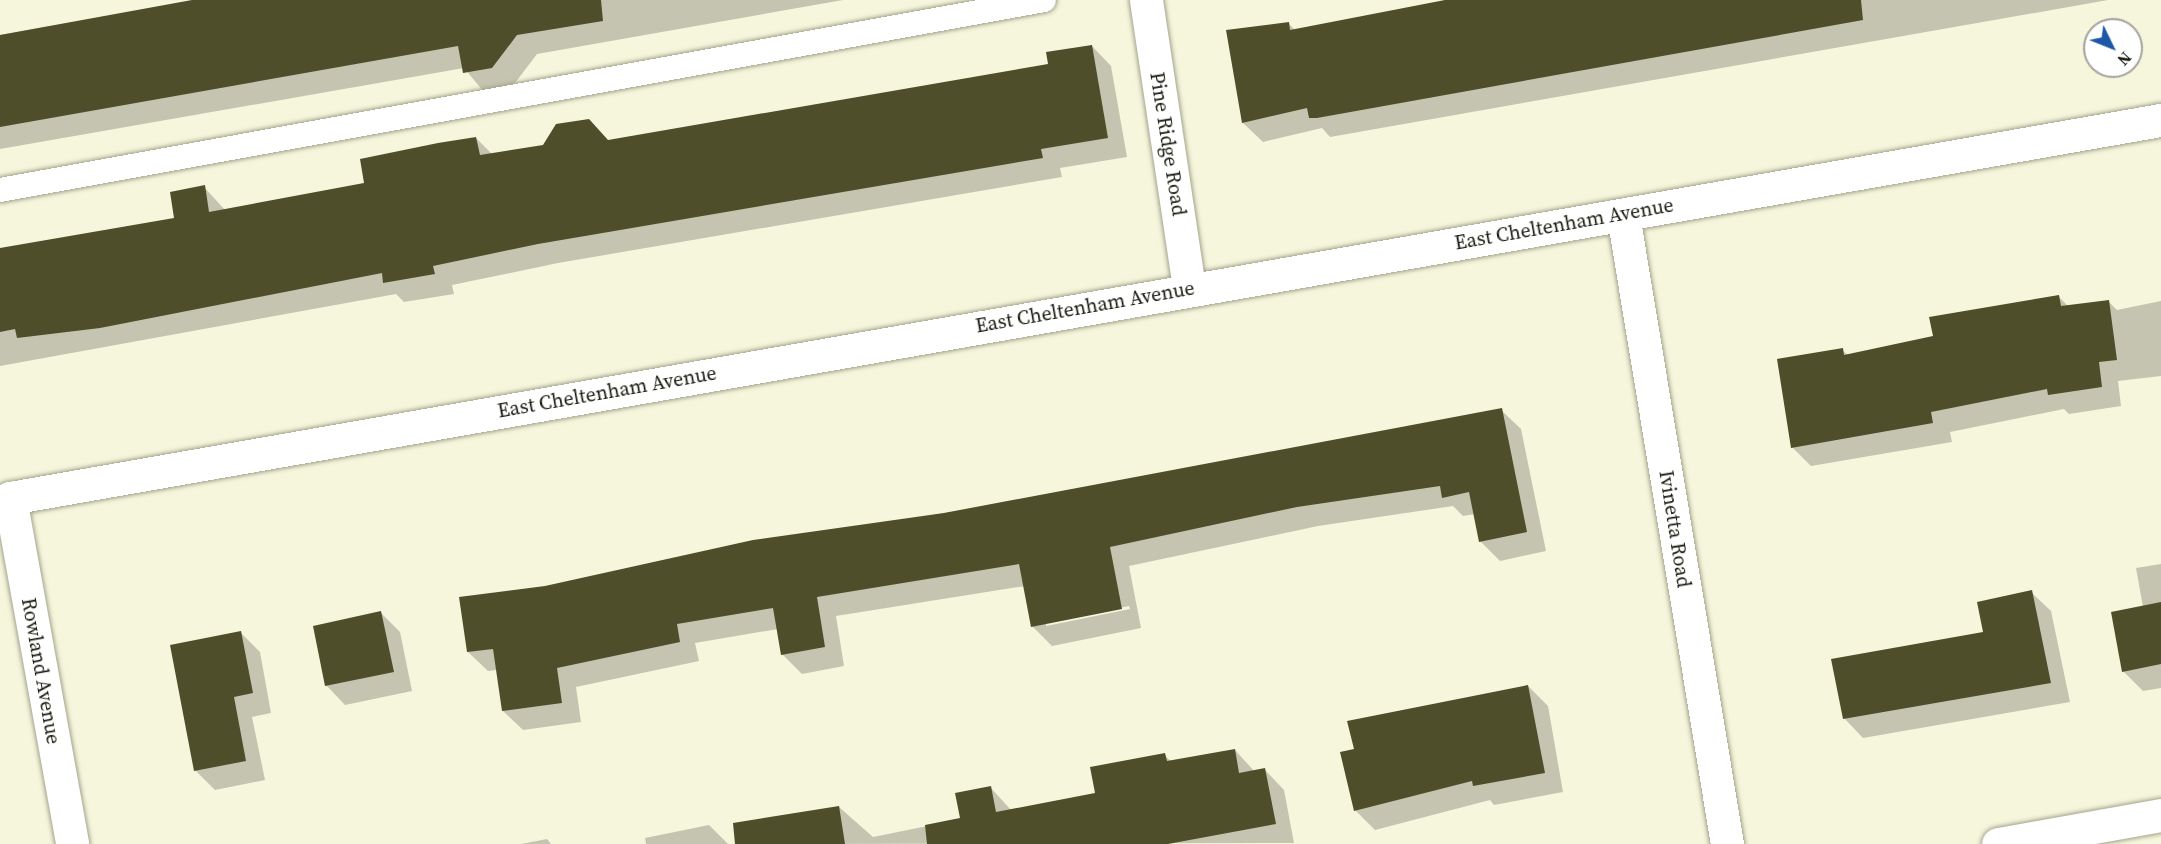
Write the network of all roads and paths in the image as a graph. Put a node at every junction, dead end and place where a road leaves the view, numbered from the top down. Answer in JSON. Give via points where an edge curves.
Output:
{"nodes":[{"id":1,"x":1044,"y":0,"type":"edge"},
{"id":2,"x":1146,"y":0,"type":"edge"},
{"id":3,"x":2161,"y":120,"type":"edge"},
{"id":4,"x":0,"y":190,"type":"edge"},
{"id":5,"x":1623,"y":215,"type":"junction"},
{"id":6,"x":1189,"y":288,"type":"junction"},
{"id":7,"x":3,"y":499,"type":"edge"},
{"id":8,"x":2161,"y":815,"type":"edge"},
{"id":9,"x":72,"y":844,"type":"edge"},
{"id":10,"x":1727,"y":844,"type":"edge"},
{"id":11,"x":1998,"y":844,"type":"edge"}],
"edges":[{"from":1,"to":4,"type":"lane"},
{"from":2,"to":6,"type":"main road","name":"Pine Ridge Road"},
{"from":3,"to":5,"type":"main road","name":"East Cheltenham Avenue"},
{"from":5,"to":6,"type":"main road","name":"East Cheltenham Avenue"},
{"from":5,"to":10,"type":"main road","name":"Ivinetta Road"},
{"from":6,"to":7,"type":"main road","name":"East Cheltenham Avenue"},
{"from":7,"to":9,"type":"main road","name":"Rowland Avenue"},
{"from":8,"to":11,"type":"main road"}]}
